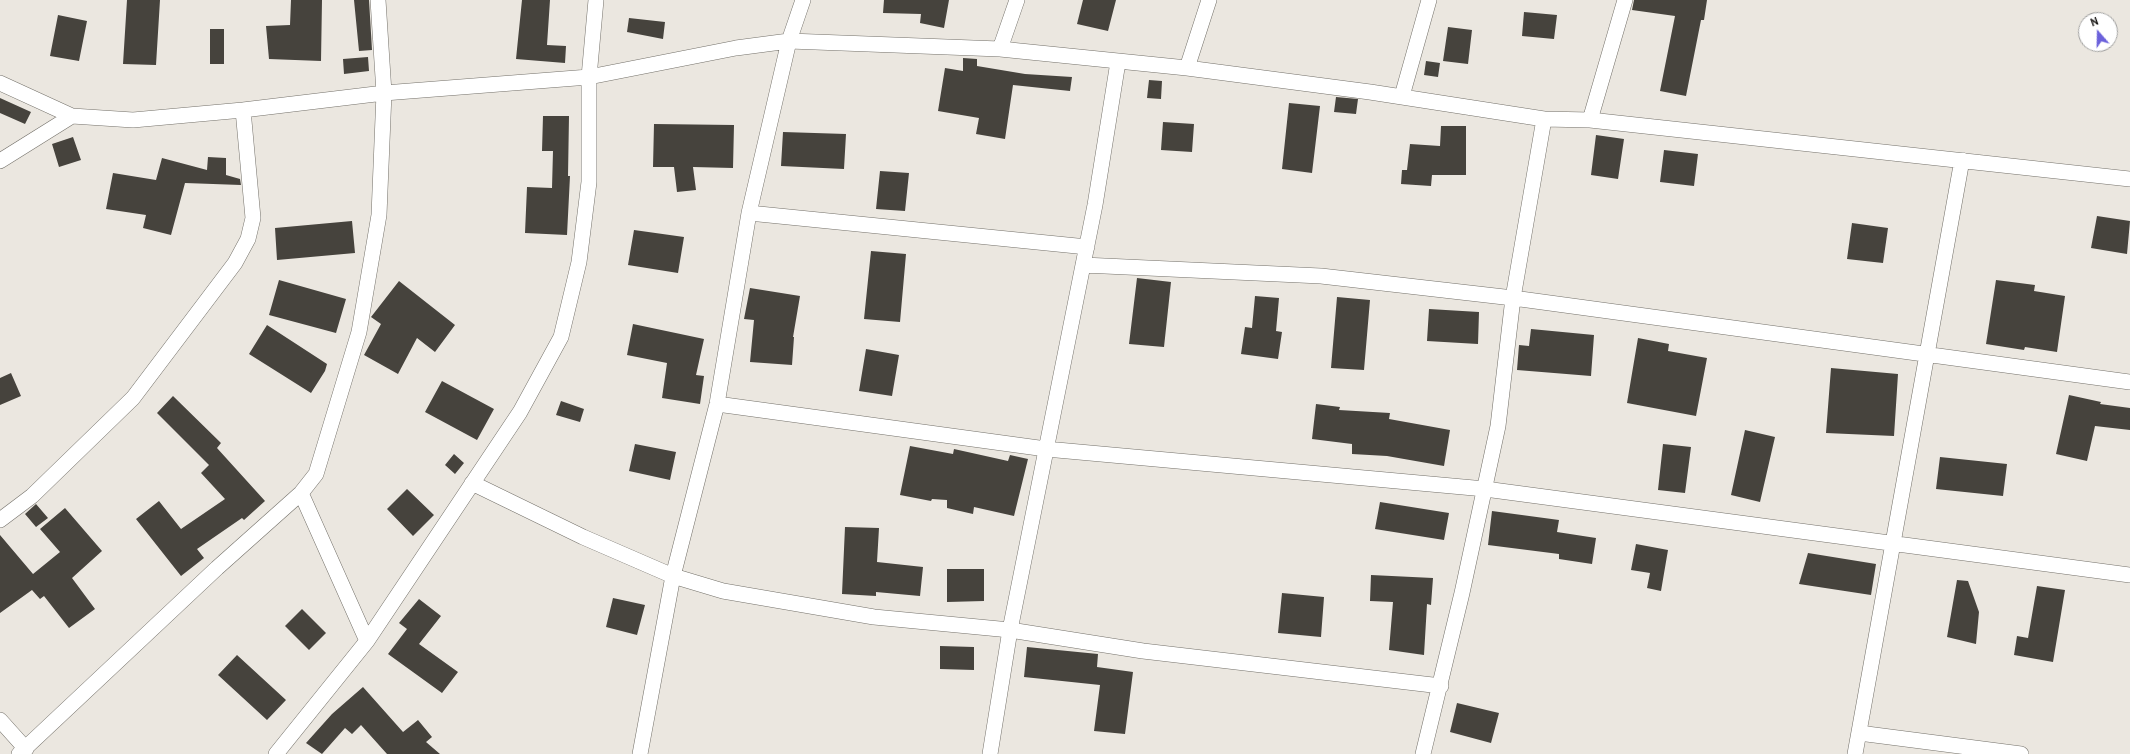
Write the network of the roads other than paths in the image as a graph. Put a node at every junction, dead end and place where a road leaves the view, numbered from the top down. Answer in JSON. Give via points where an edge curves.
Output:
{"nodes":[{"id":1,"x":378,"y":0,"type":"edge"},
{"id":2,"x":596,"y":0,"type":"edge"},
{"id":3,"x":803,"y":0,"type":"edge"},
{"id":4,"x":1017,"y":0,"type":"edge"},
{"id":5,"x":1209,"y":0,"type":"edge"},
{"id":6,"x":1429,"y":0,"type":"edge"},
{"id":7,"x":1625,"y":0,"type":"edge"},
{"id":8,"x":789,"y":41,"type":"junction"},
{"id":9,"x":1000,"y":49,"type":"junction"},
{"id":10,"x":1118,"y":62,"type":"junction"},
{"id":11,"x":1187,"y":68,"type":"junction"},
{"id":12,"x":589,"y":76,"type":"junction"},
{"id":13,"x":0,"y":83,"type":"edge"},
{"id":14,"x":384,"y":93,"type":"junction"},
{"id":15,"x":1402,"y":96,"type":"junction"},
{"id":16,"x":243,"y":110,"type":"junction"},
{"id":17,"x":72,"y":116,"type":"junction"},
{"id":18,"x":1544,"y":119,"type":"junction"},
{"id":19,"x":1590,"y":120,"type":"junction"},
{"id":20,"x":1962,"y":160,"type":"junction"},
{"id":21,"x":0,"y":161,"type":"edge"},
{"id":22,"x":2130,"y":179,"type":"edge"},
{"id":23,"x":749,"y":213,"type":"junction"},
{"id":24,"x":1087,"y":247,"type":"junction"},
{"id":25,"x":1083,"y":265,"type":"junction"},
{"id":26,"x":1513,"y":298,"type":"junction"},
{"id":27,"x":1927,"y":353,"type":"junction"},
{"id":28,"x":2130,"y":382,"type":"edge"},
{"id":29,"x":717,"y":404,"type":"junction"},
{"id":30,"x":1046,"y":449,"type":"junction"},
{"id":31,"x":472,"y":483,"type":"junction"},
{"id":32,"x":1485,"y":489,"type":"junction"},
{"id":33,"x":301,"y":492,"type":"junction"},
{"id":34,"x":0,"y":520,"type":"edge"},
{"id":35,"x":1893,"y":544,"type":"junction"},
{"id":36,"x":2130,"y":575,"type":"edge"},
{"id":37,"x":673,"y":576,"type":"junction"},
{"id":38,"x":1010,"y":630,"type":"junction"},
{"id":39,"x":367,"y":641,"type":"junction"},
{"id":40,"x":1441,"y":686,"type":"junction"},
{"id":41,"x":0,"y":720,"type":"edge"},
{"id":42,"x":1859,"y":733,"type":"junction"},
{"id":43,"x":284,"y":751,"type":"edge"},
{"id":44,"x":22,"y":752,"type":"edge"},
{"id":45,"x":640,"y":754,"type":"edge"},
{"id":46,"x":990,"y":754,"type":"edge"},
{"id":47,"x":1423,"y":754,"type":"edge"},
{"id":48,"x":1855,"y":754,"type":"edge"},
{"id":49,"x":2021,"y":754,"type":"edge"}],
"edges":[{"from":1,"to":14,"type":"street"},
{"from":2,"to":12,"type":"street"},
{"from":3,"to":8,"type":"street"},
{"from":4,"to":9,"type":"street"},
{"from":5,"to":11,"type":"street"},
{"from":6,"to":15,"type":"street"},
{"from":7,"to":19,"type":"street"},
{"from":8,"to":9,"type":"street"},
{"from":8,"to":12,"type":"street","via":[[736,48]]},
{"from":8,"to":23,"type":"street"},
{"from":9,"to":10,"type":"street"},
{"from":10,"to":11,"type":"street"},
{"from":10,"to":24,"type":"street"},
{"from":11,"to":15,"type":"street"},
{"from":12,"to":14,"type":"street"},
{"from":12,"to":31,"type":"street","via":[[589,182],[579,262],[561,337],[520,412]]},
{"from":13,"to":17,"type":"street"},
{"from":14,"to":16,"type":"street"},
{"from":14,"to":33,"type":"street","via":[[379,215],[359,332],[316,474]]},
{"from":15,"to":18,"type":"street"},
{"from":16,"to":17,"type":"street","via":[[133,120]]},
{"from":16,"to":34,"type":"street","via":[[253,218],[248,239],[235,263],[133,398],[32,496]]},
{"from":17,"to":21,"type":"street"},
{"from":18,"to":19,"type":"street"},
{"from":18,"to":26,"type":"street"},
{"from":19,"to":20,"type":"street"},
{"from":20,"to":22,"type":"street"},
{"from":20,"to":27,"type":"street"},
{"from":23,"to":24,"type":"street"},
{"from":23,"to":29,"type":"street"},
{"from":24,"to":25,"type":"street"},
{"from":25,"to":26,"type":"street","via":[[1321,276]]},
{"from":25,"to":30,"type":"street"},
{"from":26,"to":27,"type":"street"},
{"from":26,"to":32,"type":"street","via":[[1498,426]]},
{"from":27,"to":28,"type":"street"},
{"from":27,"to":35,"type":"street"},
{"from":29,"to":30,"type":"street"},
{"from":29,"to":37,"type":"street"},
{"from":30,"to":32,"type":"street"},
{"from":30,"to":38,"type":"street"},
{"from":31,"to":37,"type":"street","via":[[583,537]]},
{"from":31,"to":39,"type":"street"},
{"from":32,"to":35,"type":"street"},
{"from":32,"to":40,"type":"street"},
{"from":33,"to":39,"type":"street"},
{"from":33,"to":44,"type":"street"},
{"from":35,"to":36,"type":"street"},
{"from":35,"to":42,"type":"street"},
{"from":37,"to":38,"type":"street","via":[[723,591],[874,617]]},
{"from":37,"to":45,"type":"street"},
{"from":38,"to":40,"type":"street","via":[[1143,651]]},
{"from":38,"to":46,"type":"street"},
{"from":39,"to":43,"type":"street"},
{"from":40,"to":47,"type":"street"},
{"from":41,"to":44,"type":"street"},
{"from":42,"to":48,"type":"street"},
{"from":42,"to":49,"type":"street"}]}
